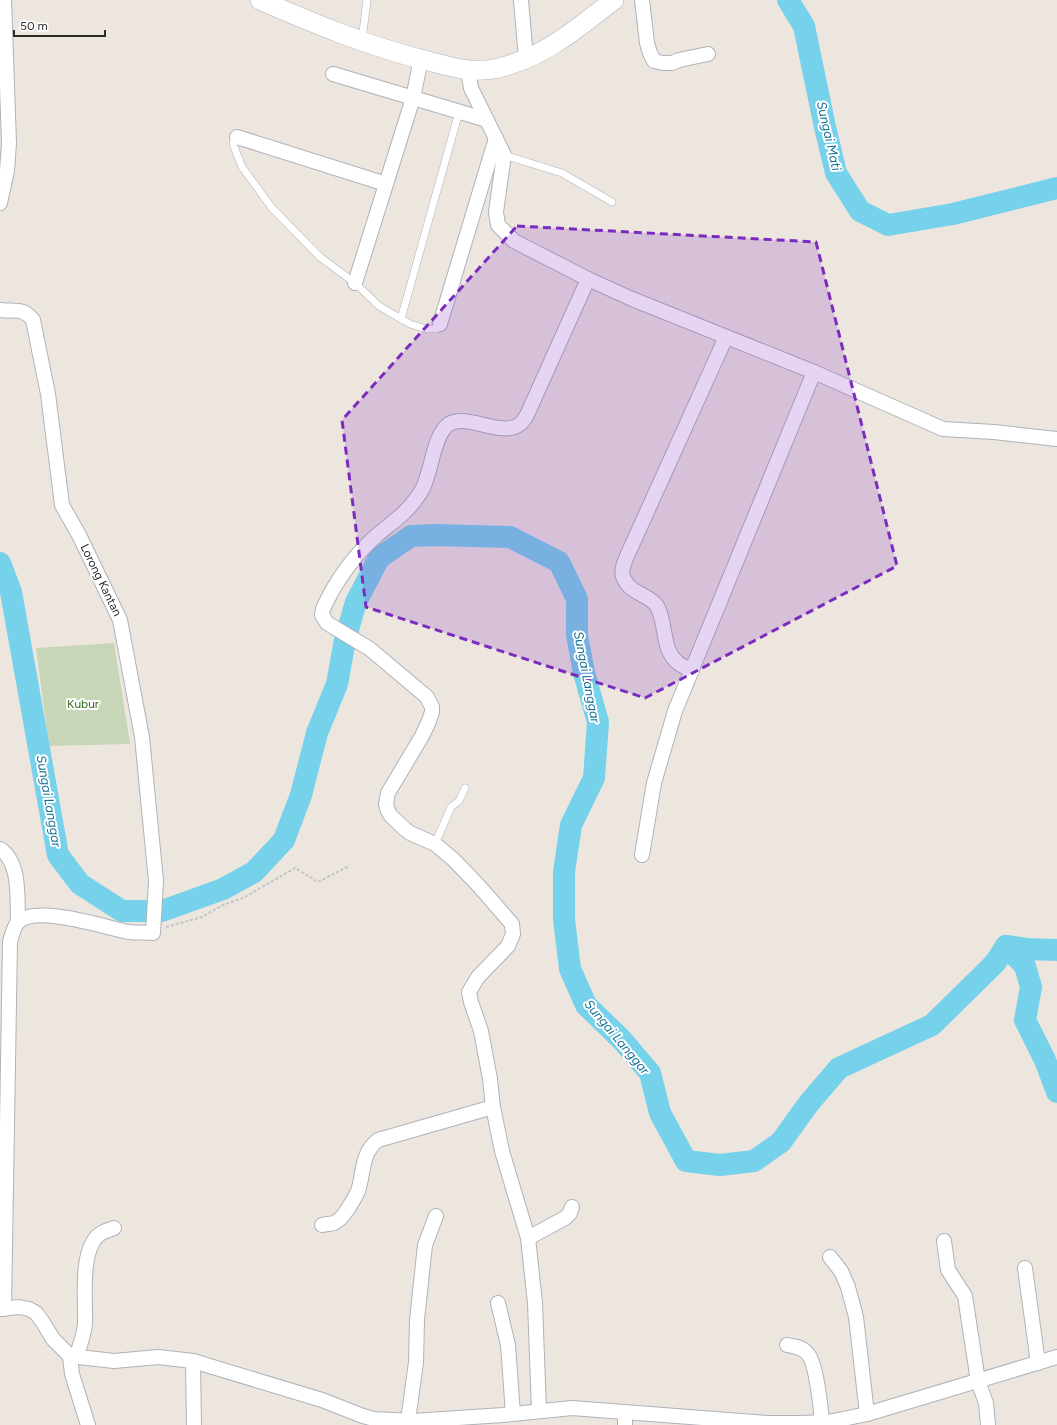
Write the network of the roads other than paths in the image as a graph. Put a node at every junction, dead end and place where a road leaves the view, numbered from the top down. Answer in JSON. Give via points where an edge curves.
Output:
{"nodes":[{"id":1,"x":4,"y":0,"type":"edge"},
{"id":2,"x":260,"y":0,"type":"edge"},
{"id":3,"x":367,"y":0,"type":"edge"},
{"id":4,"x":521,"y":0,"type":"edge"},
{"id":5,"x":614,"y":0,"type":"edge"},
{"id":6,"x":642,"y":0,"type":"edge"},
{"id":7,"x":362,"y":41,"type":"junction"},
{"id":8,"x":708,"y":54,"type":"dead end"},
{"id":9,"x":421,"y":59,"type":"junction"},
{"id":10,"x":526,"y":59,"type":"junction"},
{"id":11,"x":468,"y":71,"type":"junction"},
{"id":12,"x":333,"y":74,"type":"dead end"},
{"id":13,"x":412,"y":98,"type":"junction"},
{"id":14,"x":460,"y":112,"type":"junction"},
{"id":15,"x":487,"y":120,"type":"junction"},
{"id":16,"x":238,"y":137,"type":"joint"},
{"id":17,"x":496,"y":138,"type":"junction"},
{"id":18,"x":504,"y":155,"type":"junction"},
{"id":19,"x":386,"y":184,"type":"junction"},
{"id":20,"x":612,"y":202,"type":"dead end"},
{"id":21,"x":0,"y":203,"type":"edge"},
{"id":22,"x":588,"y":279,"type":"junction"},
{"id":23,"x":355,"y":283,"type":"junction"},
{"id":24,"x":0,"y":310,"type":"edge"},
{"id":25,"x":401,"y":319,"type":"junction"},
{"id":26,"x":440,"y":324,"type":"joint"},
{"id":27,"x":726,"y":337,"type":"junction"},
{"id":28,"x":814,"y":372,"type":"junction"},
{"id":29,"x":1057,"y":439,"type":"edge"},
{"id":30,"x":692,"y":670,"type":"junction"},
{"id":31,"x":465,"y":788,"type":"dead end"},
{"id":32,"x":435,"y":844,"type":"junction"},
{"id":33,"x":0,"y":849,"type":"edge"},
{"id":34,"x":642,"y":855,"type":"dead end"},
{"id":35,"x":18,"y":922,"type":"junction"},
{"id":36,"x":493,"y":1107,"type":"junction"},
{"id":37,"x":572,"y":1207,"type":"dead end"},
{"id":38,"x":436,"y":1216,"type":"dead end"},
{"id":39,"x":322,"y":1225,"type":"dead end"},
{"id":40,"x":114,"y":1228,"type":"dead end"},
{"id":41,"x":528,"y":1238,"type":"junction"},
{"id":42,"x":944,"y":1241,"type":"dead end"},
{"id":43,"x":830,"y":1257,"type":"dead end"},
{"id":44,"x":1025,"y":1268,"type":"dead end"},
{"id":45,"x":498,"y":1303,"type":"dead end"},
{"id":46,"x":2,"y":1309,"type":"edge"},
{"id":47,"x":787,"y":1345,"type":"dead end"},
{"id":48,"x":73,"y":1356,"type":"junction"},
{"id":49,"x":1057,"y":1358,"type":"edge"},
{"id":50,"x":193,"y":1361,"type":"junction"},
{"id":51,"x":1038,"y":1363,"type":"junction"},
{"id":52,"x":978,"y":1381,"type":"junction"},
{"id":53,"x":539,"y":1410,"type":"junction"},
{"id":54,"x":867,"y":1414,"type":"junction"},
{"id":55,"x":506,"y":1418,"type":"edge"},
{"id":56,"x":625,"y":1418,"type":"edge"},
{"id":57,"x":412,"y":1422,"type":"edge"},
{"id":58,"x":738,"y":1422,"type":"edge"},
{"id":59,"x":822,"y":1422,"type":"junction"},
{"id":60,"x":88,"y":1425,"type":"edge"},
{"id":61,"x":194,"y":1425,"type":"edge"},
{"id":62,"x":988,"y":1425,"type":"edge"}],
"edges":[{"from":1,"to":21,"type":"street","via":[[9,143],[7,171]]},
{"from":2,"to":7,"type":"main road"},
{"from":3,"to":7,"type":"lane"},
{"from":4,"to":10,"type":"street"},
{"from":5,"to":10,"type":"main road","via":[[553,45]]},
{"from":6,"to":8,"type":"street","via":[[647,43],[654,61],[672,63]]},
{"from":7,"to":9,"type":"main road"},
{"from":9,"to":11,"type":"main road"},
{"from":9,"to":13,"type":"street"},
{"from":10,"to":11,"type":"main road","via":[[495,69]]},
{"from":11,"to":15,"type":"street","via":[[471,88]]},
{"from":12,"to":13,"type":"street"},
{"from":13,"to":14,"type":"street"},
{"from":13,"to":19,"type":"street"},
{"from":14,"to":15,"type":"street"},
{"from":14,"to":25,"type":"lane"},
{"from":15,"to":17,"type":"street"},
{"from":16,"to":19,"type":"street"},
{"from":16,"to":23,"type":"lane","via":[[233,144],[242,167],[272,208],[320,257]]},
{"from":17,"to":18,"type":"street"},
{"from":17,"to":26,"type":"street"},
{"from":18,"to":20,"type":"lane","via":[[562,173]]},
{"from":18,"to":22,"type":"street","via":[[496,212],[498,224],[514,241]]},
{"from":19,"to":23,"type":"street"},
{"from":22,"to":27,"type":"street"},
{"from":22,"to":32,"type":"street","via":[[521,424],[507,429],[464,422],[447,425],[439,435],[427,479],[418,496],[403,514],[354,558],[323,610],[322,615],[327,622],[370,649],[431,703],[429,721],[388,793],[386,804],[391,816],[405,829]]},
{"from":23,"to":25,"type":"lane","via":[[379,306]]},
{"from":24,"to":35,"type":"street","name":"Lorong Kantan","via":[[20,310],[29,314],[33,320],[48,394],[62,504],[120,620],[142,738],[156,881],[153,929],[129,932],[96,923],[37,915]]},
{"from":25,"to":26,"type":"lane","via":[[431,330],[437,329]]},
{"from":27,"to":28,"type":"street"},
{"from":27,"to":30,"type":"street","via":[[622,570],[627,586],[655,604],[662,615],[668,650],[678,663]]},
{"from":28,"to":29,"type":"street","via":[[944,429]]},
{"from":28,"to":30,"type":"street"},
{"from":30,"to":34,"type":"street","via":[[675,711],[654,783]]},
{"from":31,"to":32,"type":"lane","via":[[459,801],[451,807]]},
{"from":32,"to":36,"type":"street","via":[[454,860],[512,924],[513,934],[508,946],[478,977],[469,992],[481,1031]]},
{"from":33,"to":35,"type":"street","via":[[5,852],[16,872]]},
{"from":35,"to":46,"type":"street","via":[[10,941]]},
{"from":36,"to":39,"type":"street","via":[[378,1140],[366,1156],[358,1191],[351,1205],[334,1223]]},
{"from":36,"to":41,"type":"street","via":[[502,1151]]},
{"from":37,"to":41,"type":"street","via":[[565,1218]]},
{"from":38,"to":57,"type":"street","via":[[425,1245],[417,1312]]},
{"from":40,"to":48,"type":"street","via":[[99,1235],[93,1243],[86,1263],[85,1323],[83,1336]]},
{"from":41,"to":53,"type":"street","via":[[535,1303]]},
{"from":42,"to":52,"type":"street","via":[[948,1270],[965,1296]]},
{"from":43,"to":54,"type":"street","via":[[841,1271],[848,1287],[856,1317]]},
{"from":44,"to":51,"type":"street"},
{"from":45,"to":55,"type":"street","via":[[508,1344]]},
{"from":46,"to":48,"type":"street","via":[[29,1309],[36,1313],[53,1339]]},
{"from":47,"to":59,"type":"street","via":[[799,1347],[808,1353],[813,1362]]},
{"from":48,"to":50,"type":"street","via":[[114,1361],[158,1357]]},
{"from":48,"to":60,"type":"street","via":[[72,1374]]},
{"from":49,"to":51,"type":"street"},
{"from":50,"to":57,"type":"street","via":[[322,1400],[369,1418]]},
{"from":50,"to":61,"type":"street"},
{"from":51,"to":52,"type":"street"},
{"from":52,"to":54,"type":"street"},
{"from":52,"to":62,"type":"street","via":[[986,1403]]},
{"from":53,"to":55,"type":"street"},
{"from":53,"to":56,"type":"street","via":[[572,1408]]},
{"from":54,"to":59,"type":"street"},
{"from":55,"to":57,"type":"street"},
{"from":56,"to":58,"type":"street"},
{"from":58,"to":59,"type":"street"}]}
